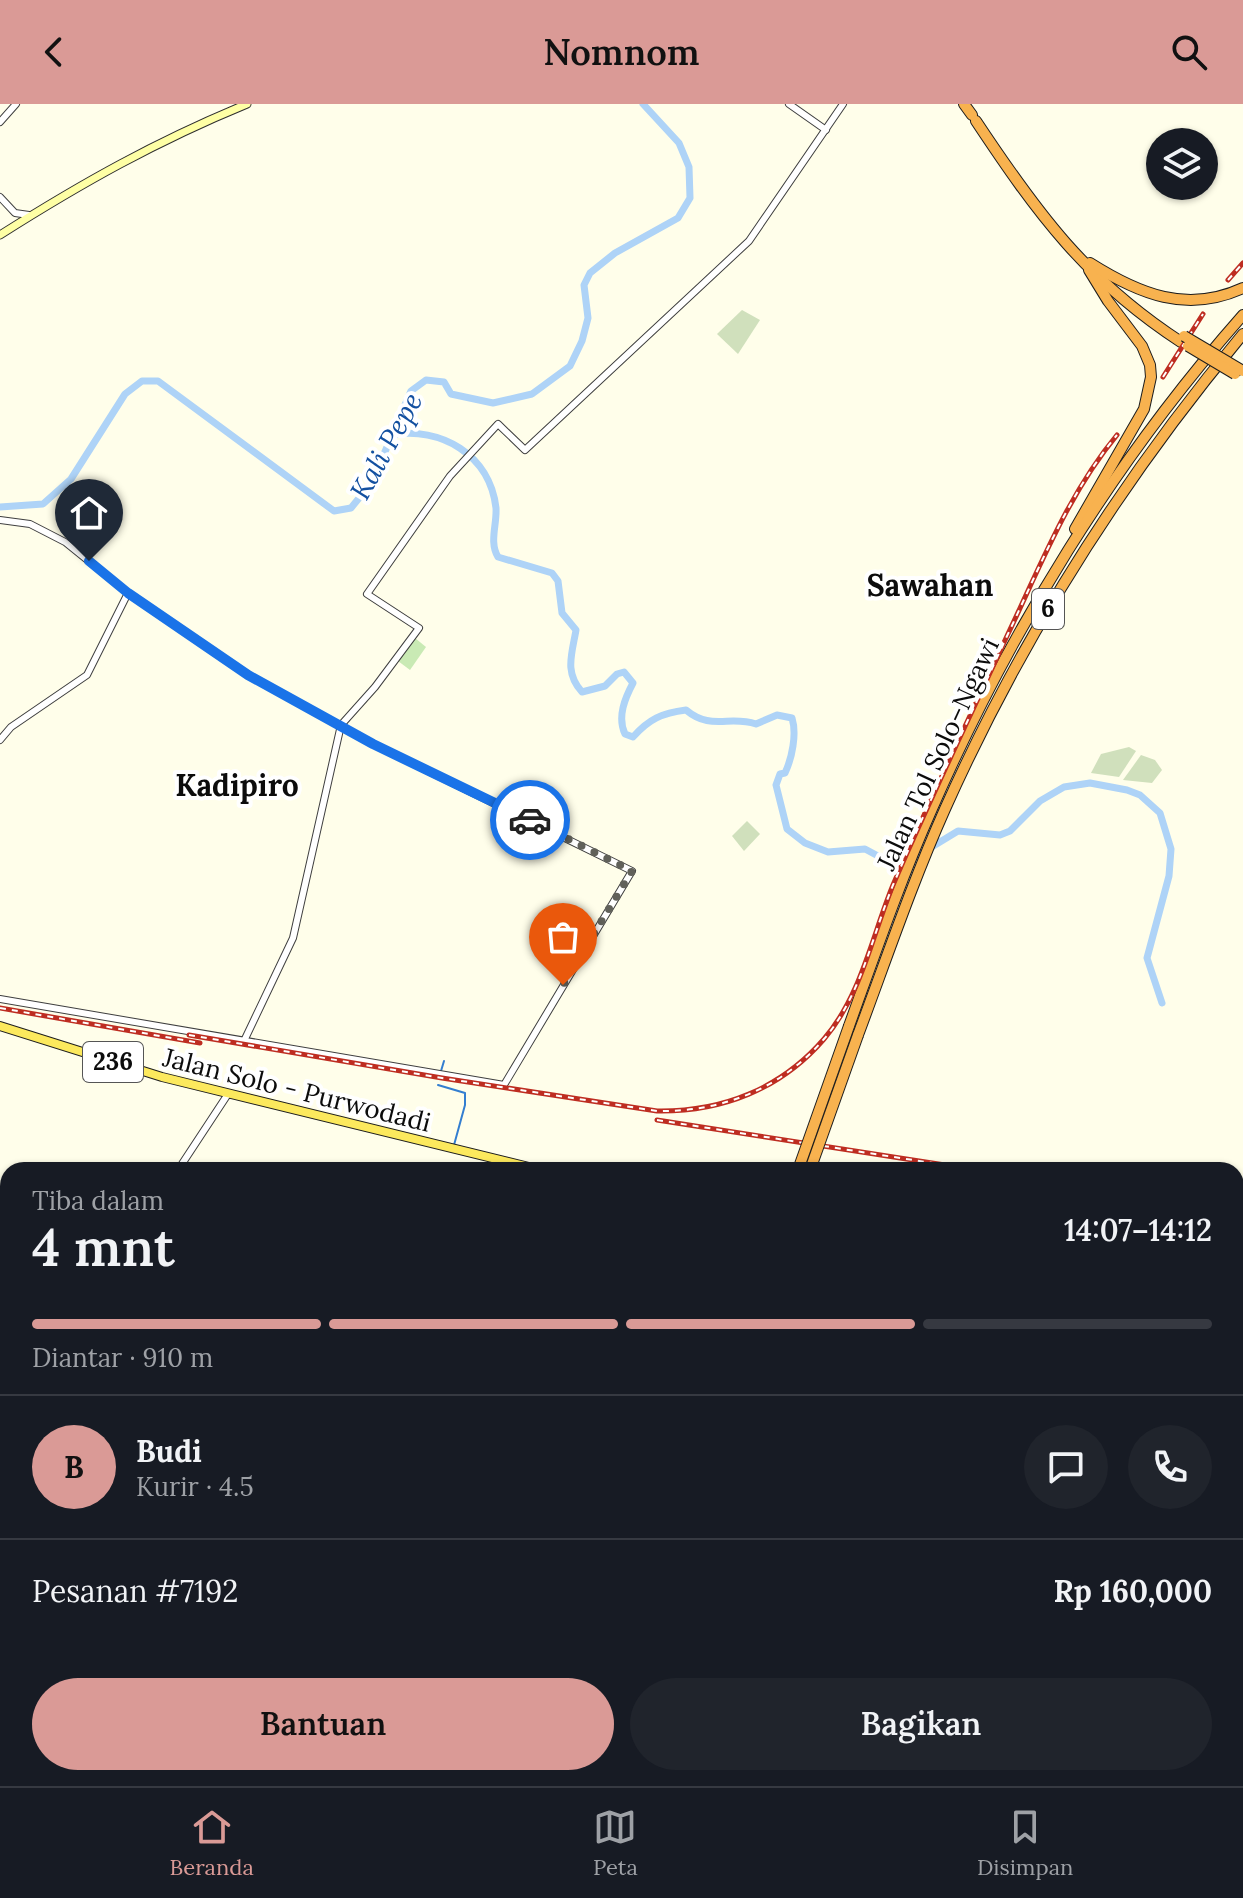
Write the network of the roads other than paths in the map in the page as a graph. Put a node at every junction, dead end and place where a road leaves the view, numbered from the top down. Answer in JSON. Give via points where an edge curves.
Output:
{"nodes":[{"id":1,"x":16,"y":104,"type":"edge"},
{"id":2,"x":247,"y":104,"type":"edge"},
{"id":3,"x":789,"y":104,"type":"edge"},
{"id":4,"x":843,"y":104,"type":"edge"},
{"id":5,"x":964,"y":104,"type":"edge"},
{"id":6,"x":975,"y":114,"type":"edge"},
{"id":7,"x":0,"y":122,"type":"edge"},
{"id":8,"x":826,"y":130,"type":"junction"},
{"id":9,"x":0,"y":197,"type":"edge"},
{"id":10,"x":33,"y":214,"type":"junction"},
{"id":11,"x":17,"y":223,"type":"junction"},
{"id":12,"x":0,"y":235,"type":"edge"},
{"id":13,"x":1090,"y":266,"type":"junction"},
{"id":14,"x":1243,"y":288,"type":"edge"},
{"id":15,"x":1243,"y":315,"type":"edge"},
{"id":16,"x":1243,"y":334,"type":"edge"},
{"id":17,"x":1243,"y":341,"type":"edge"},
{"id":18,"x":1241,"y":374,"type":"edge"},
{"id":19,"x":1175,"y":418,"type":"junction"},
{"id":20,"x":0,"y":520,"type":"edge"},
{"id":21,"x":1050,"y":581,"type":"junction"},
{"id":22,"x":128,"y":593,"type":"junction"},
{"id":23,"x":341,"y":725,"type":"junction"},
{"id":24,"x":0,"y":740,"type":"edge"},
{"id":25,"x":0,"y":999,"type":"edge"},
{"id":26,"x":0,"y":1026,"type":"edge"},
{"id":27,"x":244,"y":1041,"type":"junction"},
{"id":28,"x":228,"y":1094,"type":"junction"},
{"id":29,"x":183,"y":1162,"type":"edge"},
{"id":30,"x":507,"y":1162,"type":"edge"},
{"id":31,"x":801,"y":1162,"type":"edge"},
{"id":32,"x":813,"y":1162,"type":"edge"}],
"edges":[{"from":1,"to":7,"type":"street"},
{"from":2,"to":10,"type":"main road","via":[[163,140]]},
{"from":3,"to":8,"type":"street"},
{"from":4,"to":8,"type":"street"},
{"from":5,"to":6,"type":"highway"},
{"from":6,"to":13,"type":"highway"},
{"from":8,"to":23,"type":"street","via":[[749,241],[525,450],[498,424],[463,462],[367,594],[419,628]]},
{"from":9,"to":10,"type":"street","via":[[15,213]]},
{"from":9,"to":11,"type":"street"},
{"from":10,"to":11,"type":"main road"},
{"from":11,"to":12,"type":"main road"},
{"from":13,"to":14,"type":"highway","via":[[1177,301],[1208,300]]},
{"from":13,"to":18,"type":"highway","bridge":true,"via":[[1183,339]]},
{"from":13,"to":21,"type":"highway","via":[[1142,346],[1150,365],[1150,385],[1144,409]]},
{"from":15,"to":21,"type":"highway","name":"Jalan Tol Solo–Ngawi","number":"6","via":[[1136,451]]},
{"from":16,"to":19,"type":"highway","name":"Jalan Tol Solo–Ngawi","number":"6"},
{"from":17,"to":19,"type":"highway"},
{"from":19,"to":32,"type":"highway","name":"Jalan Tol Solo–Ngawi","number":"6","bridge":true,"via":[[1107,513],[997,700],[910,893]]},
{"from":20,"to":22,"type":"street","via":[[30,524],[54,535]]},
{"from":21,"to":31,"type":"highway","name":"Jalan Tol Solo–Ngawi","number":"6","bridge":true,"via":[[985,697],[931,812]]},
{"from":22,"to":23,"type":"street","via":[[223,660]]},
{"from":22,"to":24,"type":"street","via":[[87,675]]},
{"from":23,"to":27,"type":"street","via":[[293,938]]},
{"from":23,"to":27,"type":"street","via":[[632,871],[504,1085]]},
{"from":25,"to":27,"type":"street"},
{"from":26,"to":28,"type":"main road","name":"Jalan Solo - Purwodadi","number":"236"},
{"from":28,"to":29,"type":"street"},
{"from":28,"to":30,"type":"main road","name":"Jalan Solo - Purwodadi","number":"236"}]}
